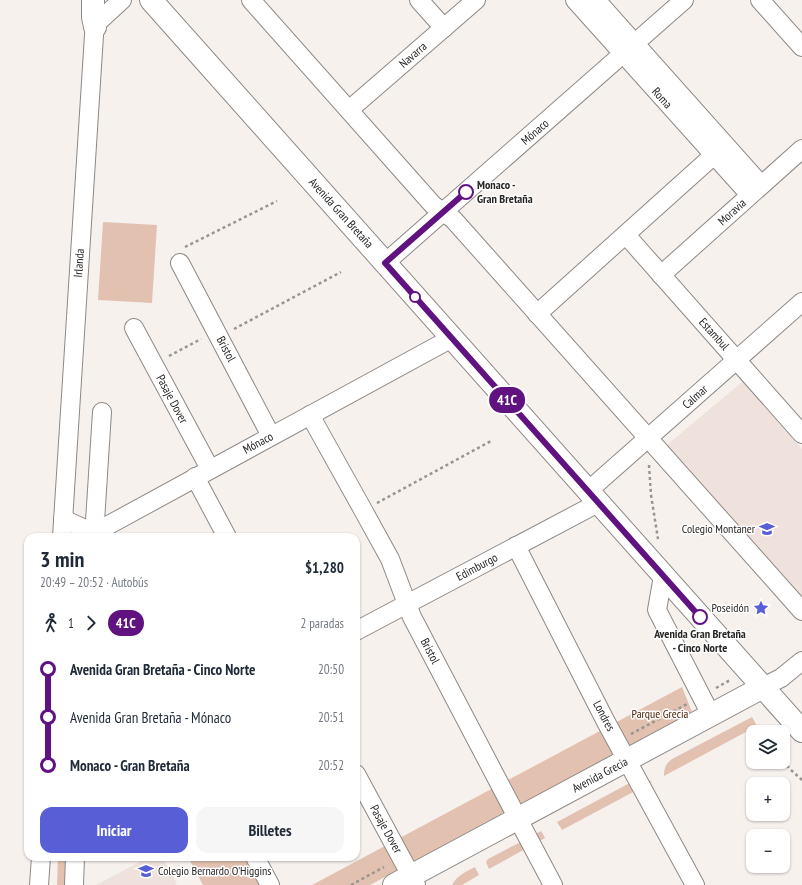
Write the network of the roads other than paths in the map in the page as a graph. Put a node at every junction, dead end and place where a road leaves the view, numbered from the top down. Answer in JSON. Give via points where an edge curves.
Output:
{"nodes":[{"id":1,"x":93,"y":0,"type":"edge"},
{"id":2,"x":122,"y":0,"type":"edge"},
{"id":3,"x":151,"y":0,"type":"edge"},
{"id":4,"x":251,"y":0,"type":"edge"},
{"id":5,"x":419,"y":0,"type":"edge"},
{"id":6,"x":476,"y":0,"type":"edge"},
{"id":7,"x":575,"y":0,"type":"edge"},
{"id":8,"x":596,"y":0,"type":"edge"},
{"id":9,"x":684,"y":0,"type":"edge"},
{"id":10,"x":760,"y":0,"type":"edge"},
{"id":11,"x":95,"y":27,"type":"junction"},
{"id":12,"x":444,"y":28,"type":"junction"},
{"id":13,"x":802,"y":47,"type":"edge"},
{"id":14,"x":629,"y":49,"type":"junction"},
{"id":15,"x":349,"y":110,"type":"junction"},
{"id":16,"x":802,"y":149,"type":"edge"},
{"id":17,"x":714,"y":155,"type":"junction"},
{"id":18,"x":756,"y":190,"type":"junction"},
{"id":19,"x":443,"y":212,"type":"junction"},
{"id":20,"x":626,"y":235,"type":"junction"},
{"id":21,"x":182,"y":255,"type":"road end"},
{"id":22,"x":385,"y":263,"type":"junction"},
{"id":23,"x":661,"y":275,"type":"junction"},
{"id":24,"x":802,"y":302,"type":"edge"},
{"id":25,"x":537,"y":314,"type":"junction"},
{"id":26,"x":134,"y":328,"type":"dead end"},
{"id":27,"x":452,"y":338,"type":"junction"},
{"id":28,"x":737,"y":360,"type":"junction"},
{"id":29,"x":102,"y":412,"type":"dead end"},
{"id":30,"x":310,"y":414,"type":"junction"},
{"id":31,"x":802,"y":434,"type":"edge"},
{"id":32,"x":271,"y":436,"type":"junction"},
{"id":33,"x":648,"y":438,"type":"junction"},
{"id":34,"x":203,"y":473,"type":"junction"},
{"id":35,"x":593,"y":497,"type":"junction"},
{"id":36,"x":64,"y":519,"type":"junction"},
{"id":37,"x":62,"y":533,"type":"edge"},
{"id":38,"x":90,"y":533,"type":"edge"},
{"id":39,"x":94,"y":533,"type":"edge"},
{"id":40,"x":98,"y":533,"type":"edge"},
{"id":41,"x":226,"y":533,"type":"edge"},
{"id":42,"x":516,"y":546,"type":"junction"},
{"id":43,"x":663,"y":576,"type":"junction"},
{"id":44,"x":406,"y":604,"type":"junction"},
{"id":45,"x":802,"y":611,"type":"edge"},
{"id":46,"x":360,"y":629,"type":"edge"},
{"id":47,"x":802,"y":661,"type":"edge"},
{"id":48,"x":763,"y":687,"type":"junction"},
{"id":49,"x":712,"y":715,"type":"junction"},
{"id":50,"x":802,"y":731,"type":"edge"},
{"id":51,"x":628,"y":760,"type":"junction"},
{"id":52,"x":360,"y":782,"type":"edge"},
{"id":53,"x":518,"y":819,"type":"junction"},
{"id":54,"x":41,"y":861,"type":"edge"},
{"id":55,"x":75,"y":861,"type":"edge"},
{"id":56,"x":257,"y":861,"type":"edge"},
{"id":57,"x":407,"y":882,"type":"edge"},
{"id":58,"x":40,"y":885,"type":"edge"},
{"id":59,"x":74,"y":885,"type":"edge"},
{"id":60,"x":270,"y":885,"type":"edge"},
{"id":61,"x":553,"y":885,"type":"edge"},
{"id":62,"x":695,"y":885,"type":"edge"}],
"edges":[{"from":1,"to":11,"type":"main road"},
{"from":2,"to":11,"type":"street"},
{"from":3,"to":22,"type":"main road","name":"Avenida Gran Bretaña"},
{"from":4,"to":15,"type":"street"},
{"from":5,"to":12,"type":"street"},
{"from":6,"to":12,"type":"street","name":"Navarra"},
{"from":7,"to":14,"type":"street","name":"Roma"},
{"from":8,"to":14,"type":"street","name":"Roma"},
{"from":9,"to":14,"type":"street","name":"Mónaco"},
{"from":10,"to":13,"type":"street"},
{"from":11,"to":36,"type":"street","name":"Irlanda"},
{"from":12,"to":15,"type":"street","name":"Navarra"},
{"from":14,"to":17,"type":"street","name":"Roma"},
{"from":14,"to":18,"type":"street","name":"Roma"},
{"from":14,"to":19,"type":"street","name":"Mónaco"},
{"from":15,"to":19,"type":"street","via":[[433,205]]},
{"from":16,"to":18,"type":"street","name":"Moravia"},
{"from":17,"to":18,"type":"street","name":"Roma"},
{"from":17,"to":20,"type":"street"},
{"from":18,"to":23,"type":"street","name":"Moravia"},
{"from":19,"to":22,"type":"street","name":"Mónaco"},
{"from":19,"to":25,"type":"street","via":[[453,219]]},
{"from":20,"to":23,"type":"street","name":"Estambul"},
{"from":20,"to":25,"type":"street"},
{"from":21,"to":32,"type":"street","name":"Bristol","via":[[218,334]]},
{"from":22,"to":27,"type":"main road","name":"Avenida Gran Bretaña"},
{"from":23,"to":28,"type":"street","name":"Estambul"},
{"from":24,"to":28,"type":"street","name":"Calmar"},
{"from":25,"to":33,"type":"street"},
{"from":26,"to":34,"type":"street","name":"Pasaje Dover","via":[[154,364]]},
{"from":27,"to":30,"type":"street","name":"Mónaco"},
{"from":27,"to":35,"type":"main road","name":"Avenida Gran Bretaña"},
{"from":28,"to":31,"type":"street","name":"Estambul"},
{"from":28,"to":33,"type":"street","name":"Calmar"},
{"from":29,"to":39,"type":"street"},
{"from":30,"to":32,"type":"street","name":"Mónaco"},
{"from":30,"to":44,"type":"street","name":"Bristol","via":[[390,559]]},
{"from":32,"to":34,"type":"street","name":"Mónaco"},
{"from":33,"to":35,"type":"street","name":"Calmar"},
{"from":33,"to":45,"type":"street"},
{"from":34,"to":40,"type":"street","name":"Mónaco"},
{"from":34,"to":41,"type":"street","name":"Pasaje Dover"},
{"from":35,"to":42,"type":"street","name":"Edimburgo"},
{"from":35,"to":43,"type":"main road","name":"Avenida Gran Bretaña"},
{"from":36,"to":37,"type":"street","name":"Irlanda"},
{"from":36,"to":38,"type":"street"},
{"from":42,"to":44,"type":"street","name":"Edimburgo"},
{"from":42,"to":51,"type":"street","name":"Londres"},
{"from":43,"to":48,"type":"main road","name":"Avenida Gran Bretaña"},
{"from":43,"to":49,"type":"street","via":[[657,610]]},
{"from":44,"to":46,"type":"street","name":"Edimburgo"},
{"from":44,"to":53,"type":"street","name":"Bristol"},
{"from":47,"to":48,"type":"street","name":"Avenida Grecia","via":[[781,678]]},
{"from":48,"to":49,"type":"main road","name":"Avenida Grecia"},
{"from":48,"to":50,"type":"main road","name":"Avenida Gran Bretaña"},
{"from":49,"to":51,"type":"main road","name":"Avenida Grecia"},
{"from":51,"to":53,"type":"main road","name":"Avenida Grecia"},
{"from":51,"to":62,"type":"street","name":"Londres"},
{"from":52,"to":57,"type":"street","name":"Pasaje Dover"},
{"from":53,"to":57,"type":"main road","name":"Avenida Grecia"},
{"from":53,"to":61,"type":"street","name":"Bristol"},
{"from":54,"to":58,"type":"street"},
{"from":55,"to":59,"type":"street"},
{"from":56,"to":60,"type":"street"}]}
